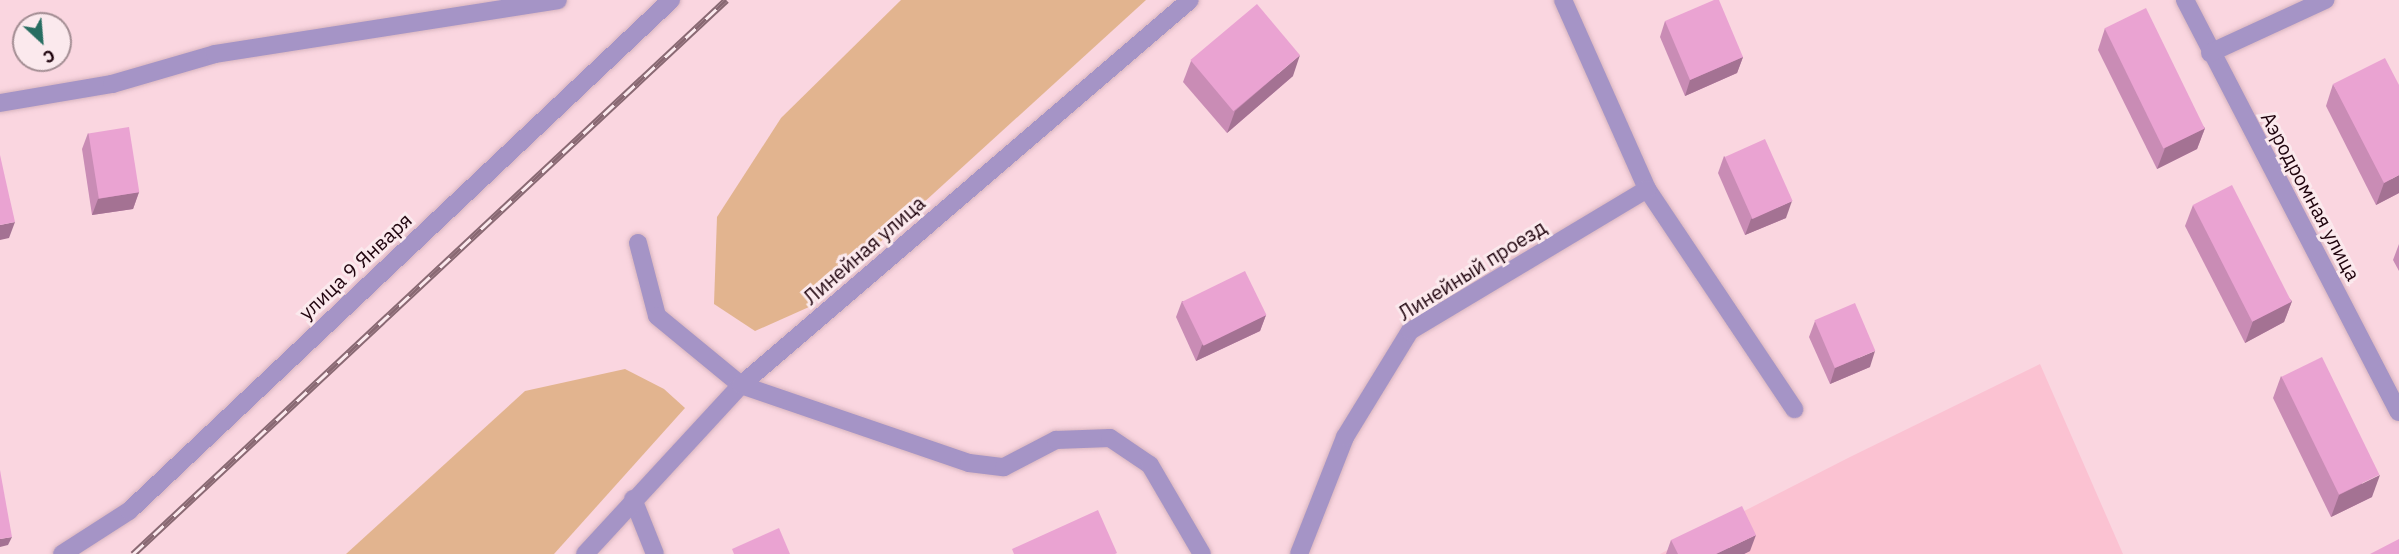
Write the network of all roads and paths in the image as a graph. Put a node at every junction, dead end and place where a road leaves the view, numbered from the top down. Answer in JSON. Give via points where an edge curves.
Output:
{"nodes":[{"id":1,"x":558,"y":0,"type":"edge"},
{"id":2,"x":671,"y":0,"type":"edge"},
{"id":3,"x":1190,"y":0,"type":"edge"},
{"id":4,"x":1563,"y":0,"type":"edge"},
{"id":5,"x":2185,"y":0,"type":"edge"},
{"id":6,"x":2325,"y":0,"type":"edge"},
{"id":7,"x":2210,"y":53,"type":"junction"},
{"id":8,"x":0,"y":103,"type":"edge"},
{"id":9,"x":1647,"y":189,"type":"junction"},
{"id":10,"x":638,"y":243,"type":"dead end"},
{"id":11,"x":741,"y":385,"type":"junction"},
{"id":12,"x":1794,"y":409,"type":"dead end"},
{"id":13,"x":2399,"y":412,"type":"edge"},
{"id":14,"x":633,"y":499,"type":"junction"},
{"id":15,"x":62,"y":554,"type":"edge"},
{"id":16,"x":585,"y":554,"type":"edge"},
{"id":17,"x":655,"y":554,"type":"edge"},
{"id":18,"x":1202,"y":554,"type":"edge"},
{"id":19,"x":1299,"y":554,"type":"edge"}],
"edges":[{"from":1,"to":8,"type":"street","via":[[215,54],[112,84]]},
{"from":2,"to":15,"type":"street","name":"улица 9 Января","via":[[129,511]]},
{"from":3,"to":11,"type":"street","name":"Линейная улица"},
{"from":4,"to":9,"type":"street"},
{"from":5,"to":7,"type":"street","name":"Аэродромная улица"},
{"from":6,"to":7,"type":"street"},
{"from":7,"to":13,"type":"street","name":"Аэродромная улица"},
{"from":9,"to":12,"type":"street"},
{"from":9,"to":19,"type":"street","name":"Линейный проезд","via":[[1410,331],[1345,437]]},
{"from":10,"to":11,"type":"street","via":[[657,315]]},
{"from":11,"to":14,"type":"street","name":"Линейная улица"},
{"from":11,"to":18,"type":"street","via":[[969,463],[1004,467],[1056,440],[1110,438],[1150,465]]},
{"from":14,"to":16,"type":"street","name":"Линейная улица"},
{"from":14,"to":17,"type":"street"}]}
